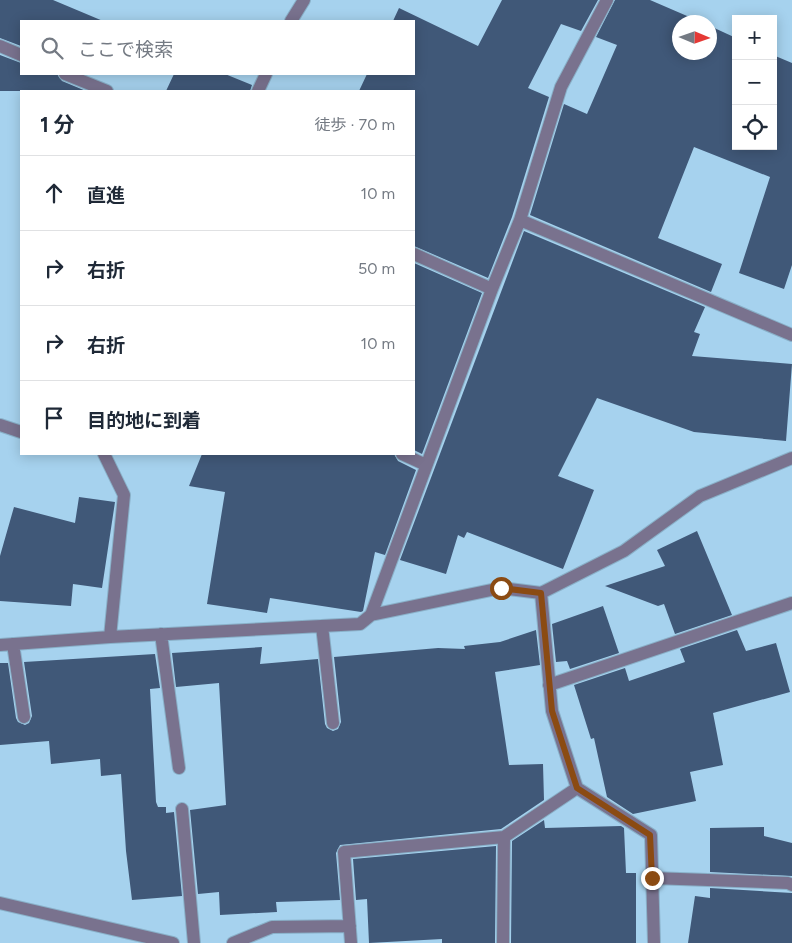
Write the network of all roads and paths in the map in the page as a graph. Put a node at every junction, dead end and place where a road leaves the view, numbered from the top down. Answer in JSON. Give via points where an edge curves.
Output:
{"nodes":[{"id":1,"x":304,"y":0,"type":"edge"},
{"id":2,"x":607,"y":0,"type":"edge"},
{"id":3,"x":292,"y":20,"type":"edge"},
{"id":4,"x":0,"y":46,"type":"edge"},
{"id":5,"x":20,"y":55,"type":"edge"},
{"id":6,"x":67,"y":75,"type":"edge"},
{"id":7,"x":266,"y":75,"type":"edge"},
{"id":8,"x":103,"y":90,"type":"edge"},
{"id":9,"x":258,"y":90,"type":"edge"},
{"id":10,"x":520,"y":220,"type":"junction"},
{"id":11,"x":415,"y":254,"type":"edge"},
{"id":12,"x":492,"y":289,"type":"junction"},
{"id":13,"x":792,"y":335,"type":"edge"},
{"id":14,"x":0,"y":425,"type":"edge"},
{"id":15,"x":20,"y":432,"type":"edge"},
{"id":16,"x":104,"y":455,"type":"edge"},
{"id":17,"x":404,"y":455,"type":"edge"},
{"id":18,"x":792,"y":458,"type":"edge"},
{"id":19,"x":426,"y":465,"type":"junction"},
{"id":20,"x":541,"y":593,"type":"junction"},
{"id":21,"x":792,"y":603,"type":"edge"},
{"id":22,"x":370,"y":615,"type":"junction"},
{"id":23,"x":322,"y":626,"type":"junction"},
{"id":24,"x":161,"y":634,"type":"junction"},
{"id":25,"x":110,"y":637,"type":"junction"},
{"id":26,"x":13,"y":644,"type":"junction"},
{"id":27,"x":0,"y":645,"type":"edge"},
{"id":28,"x":549,"y":685,"type":"junction"},
{"id":29,"x":24,"y":717,"type":"dead end"},
{"id":30,"x":332,"y":723,"type":"dead end"},
{"id":31,"x":179,"y":768,"type":"dead end"},
{"id":32,"x":577,"y":788,"type":"junction"},
{"id":33,"x":182,"y":810,"type":"dead end"},
{"id":34,"x":504,"y":837,"type":"junction"},
{"id":35,"x":652,"y":878,"type":"junction"},
{"id":36,"x":792,"y":885,"type":"edge"},
{"id":37,"x":0,"y":903,"type":"edge"},
{"id":38,"x":350,"y":926,"type":"junction"},
{"id":39,"x":173,"y":943,"type":"edge"},
{"id":40,"x":194,"y":943,"type":"edge"},
{"id":41,"x":233,"y":943,"type":"edge"},
{"id":42,"x":351,"y":943,"type":"edge"},
{"id":43,"x":503,"y":943,"type":"edge"},
{"id":44,"x":654,"y":943,"type":"edge"}],
"edges":[{"from":1,"to":3,"type":"street"},
{"from":2,"to":10,"type":"street","via":[[561,87]]},
{"from":4,"to":5,"type":"street"},
{"from":6,"to":8,"type":"street"},
{"from":7,"to":9,"type":"street"},
{"from":10,"to":12,"type":"street"},
{"from":10,"to":13,"type":"street"},
{"from":11,"to":12,"type":"street"},
{"from":12,"to":19,"type":"street"},
{"from":14,"to":15,"type":"street"},
{"from":16,"to":25,"type":"street","via":[[124,495]]},
{"from":17,"to":19,"type":"street"},
{"from":18,"to":20,"type":"street","via":[[700,496],[624,551]]},
{"from":19,"to":22,"type":"street"},
{"from":20,"to":22,"type":"street","via":[[501,588]]},
{"from":20,"to":28,"type":"street"},
{"from":21,"to":28,"type":"street"},
{"from":22,"to":23,"type":"street","via":[[360,624]]},
{"from":23,"to":24,"type":"street"},
{"from":23,"to":30,"type":"street"},
{"from":24,"to":25,"type":"street"},
{"from":24,"to":31,"type":"street"},
{"from":25,"to":26,"type":"street"},
{"from":26,"to":27,"type":"street"},
{"from":26,"to":29,"type":"street"},
{"from":28,"to":32,"type":"street","via":[[552,711]]},
{"from":32,"to":34,"type":"street"},
{"from":32,"to":35,"type":"street","via":[[650,835]]},
{"from":33,"to":40,"type":"street"},
{"from":34,"to":38,"type":"street","via":[[344,852]]},
{"from":34,"to":43,"type":"street"},
{"from":35,"to":36,"type":"street"},
{"from":35,"to":44,"type":"street"},
{"from":37,"to":39,"type":"street"},
{"from":38,"to":41,"type":"street","via":[[272,926]]},
{"from":38,"to":42,"type":"street"}]}
